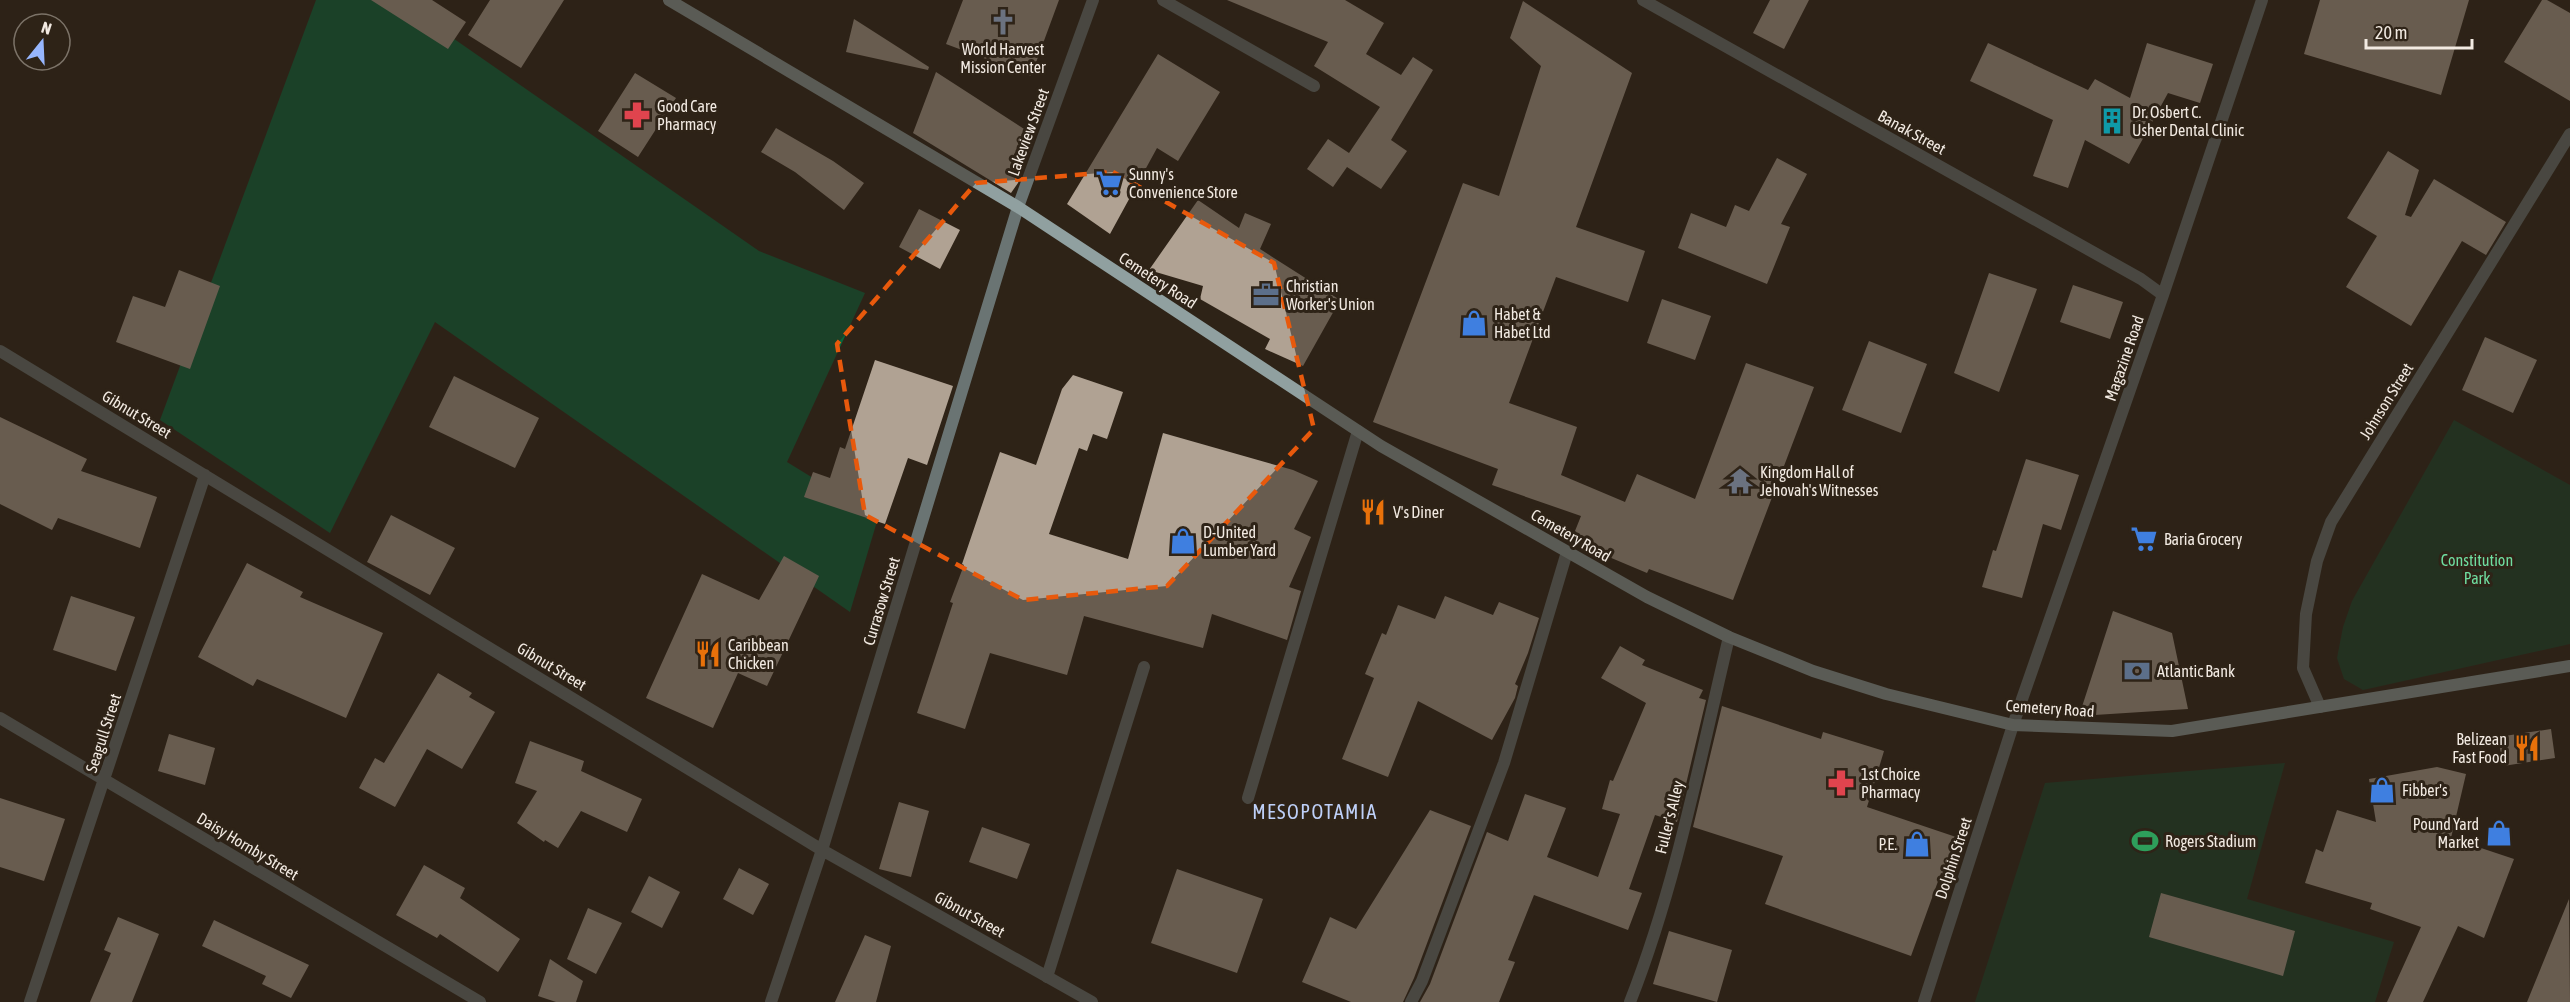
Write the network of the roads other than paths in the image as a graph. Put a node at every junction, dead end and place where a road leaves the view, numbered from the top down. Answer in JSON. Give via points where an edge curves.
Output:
{"nodes":[{"id":1,"x":669,"y":0,"type":"edge"},
{"id":2,"x":1093,"y":0,"type":"edge"},
{"id":3,"x":1163,"y":0,"type":"edge"},
{"id":4,"x":1643,"y":0,"type":"edge"},
{"id":5,"x":2262,"y":0,"type":"edge"},
{"id":6,"x":1663,"y":5,"type":"edge"},
{"id":7,"x":1314,"y":86,"type":"dead end"},
{"id":8,"x":2570,"y":134,"type":"edge"},
{"id":9,"x":1018,"y":207,"type":"junction"},
{"id":10,"x":2163,"y":295,"type":"junction"},
{"id":11,"x":0,"y":351,"type":"edge"},
{"id":12,"x":1358,"y":431,"type":"junction"},
{"id":13,"x":204,"y":475,"type":"junction"},
{"id":14,"x":1567,"y":552,"type":"junction"},
{"id":15,"x":1729,"y":637,"type":"junction"},
{"id":16,"x":2570,"y":666,"type":"edge"},
{"id":17,"x":1144,"y":667,"type":"dead end"},
{"id":18,"x":2320,"y":707,"type":"junction"},
{"id":19,"x":0,"y":718,"type":"edge"},
{"id":20,"x":2013,"y":725,"type":"junction"},
{"id":21,"x":105,"y":780,"type":"junction"},
{"id":22,"x":1248,"y":798,"type":"dead end"},
{"id":23,"x":822,"y":850,"type":"junction"},
{"id":24,"x":1047,"y":977,"type":"junction"},
{"id":25,"x":30,"y":1002,"type":"edge"},
{"id":26,"x":480,"y":1002,"type":"edge"},
{"id":27,"x":771,"y":1002,"type":"edge"},
{"id":28,"x":1092,"y":1002,"type":"edge"},
{"id":29,"x":1411,"y":1002,"type":"edge"},
{"id":30,"x":1630,"y":1002,"type":"edge"},
{"id":31,"x":1924,"y":1002,"type":"edge"}],
"edges":[{"from":1,"to":9,"type":"main road","name":"Cemetery Road"},
{"from":2,"to":9,"type":"street","name":"Lakeview Street"},
{"from":3,"to":7,"type":"street"},
{"from":4,"to":6,"type":"street","name":"Banak Street"},
{"from":5,"to":10,"type":"street","name":"Magazine Road"},
{"from":6,"to":10,"type":"street","name":"Banak Street"},
{"from":8,"to":18,"type":"street","name":"Johnson Street","via":[[2331,522],[2317,561],[2306,614],[2303,668]]},
{"from":9,"to":12,"type":"main road","name":"Cemetery Road"},
{"from":9,"to":23,"type":"street","name":"Currasow Street"},
{"from":10,"to":20,"type":"street","name":"Magazine Road"},
{"from":11,"to":13,"type":"street","name":"Gibnut Street"},
{"from":12,"to":14,"type":"main road","name":"Cemetery Road"},
{"from":12,"to":22,"type":"street"},
{"from":13,"to":21,"type":"street","name":"Seagull Street"},
{"from":13,"to":23,"type":"street","name":"Gibnut Street"},
{"from":14,"to":15,"type":"main road","name":"Cemetery Road"},
{"from":14,"to":29,"type":"street","via":[[1504,763]]},
{"from":15,"to":20,"type":"main road","name":"Cemetery Road","via":[[1813,671],[1886,694]]},
{"from":15,"to":30,"type":"street","name":"Fuller's Alley","via":[[1681,838],[1647,959]]},
{"from":16,"to":18,"type":"main road","name":"Cemetery Road"},
{"from":17,"to":24,"type":"street"},
{"from":18,"to":20,"type":"main road","name":"Cemetery Road","via":[[2172,731]]},
{"from":19,"to":21,"type":"street","name":"Daisy Hornby Street"},
{"from":20,"to":31,"type":"street","name":"Dolphin Street"},
{"from":21,"to":25,"type":"street","name":"Seagull Street"},
{"from":21,"to":26,"type":"street","name":"Daisy Hornby Street"},
{"from":23,"to":24,"type":"street","name":"Gibnut Street"},
{"from":23,"to":27,"type":"street","name":"Currasow Street"},
{"from":24,"to":28,"type":"street","name":"Gibnut Street"}]}
